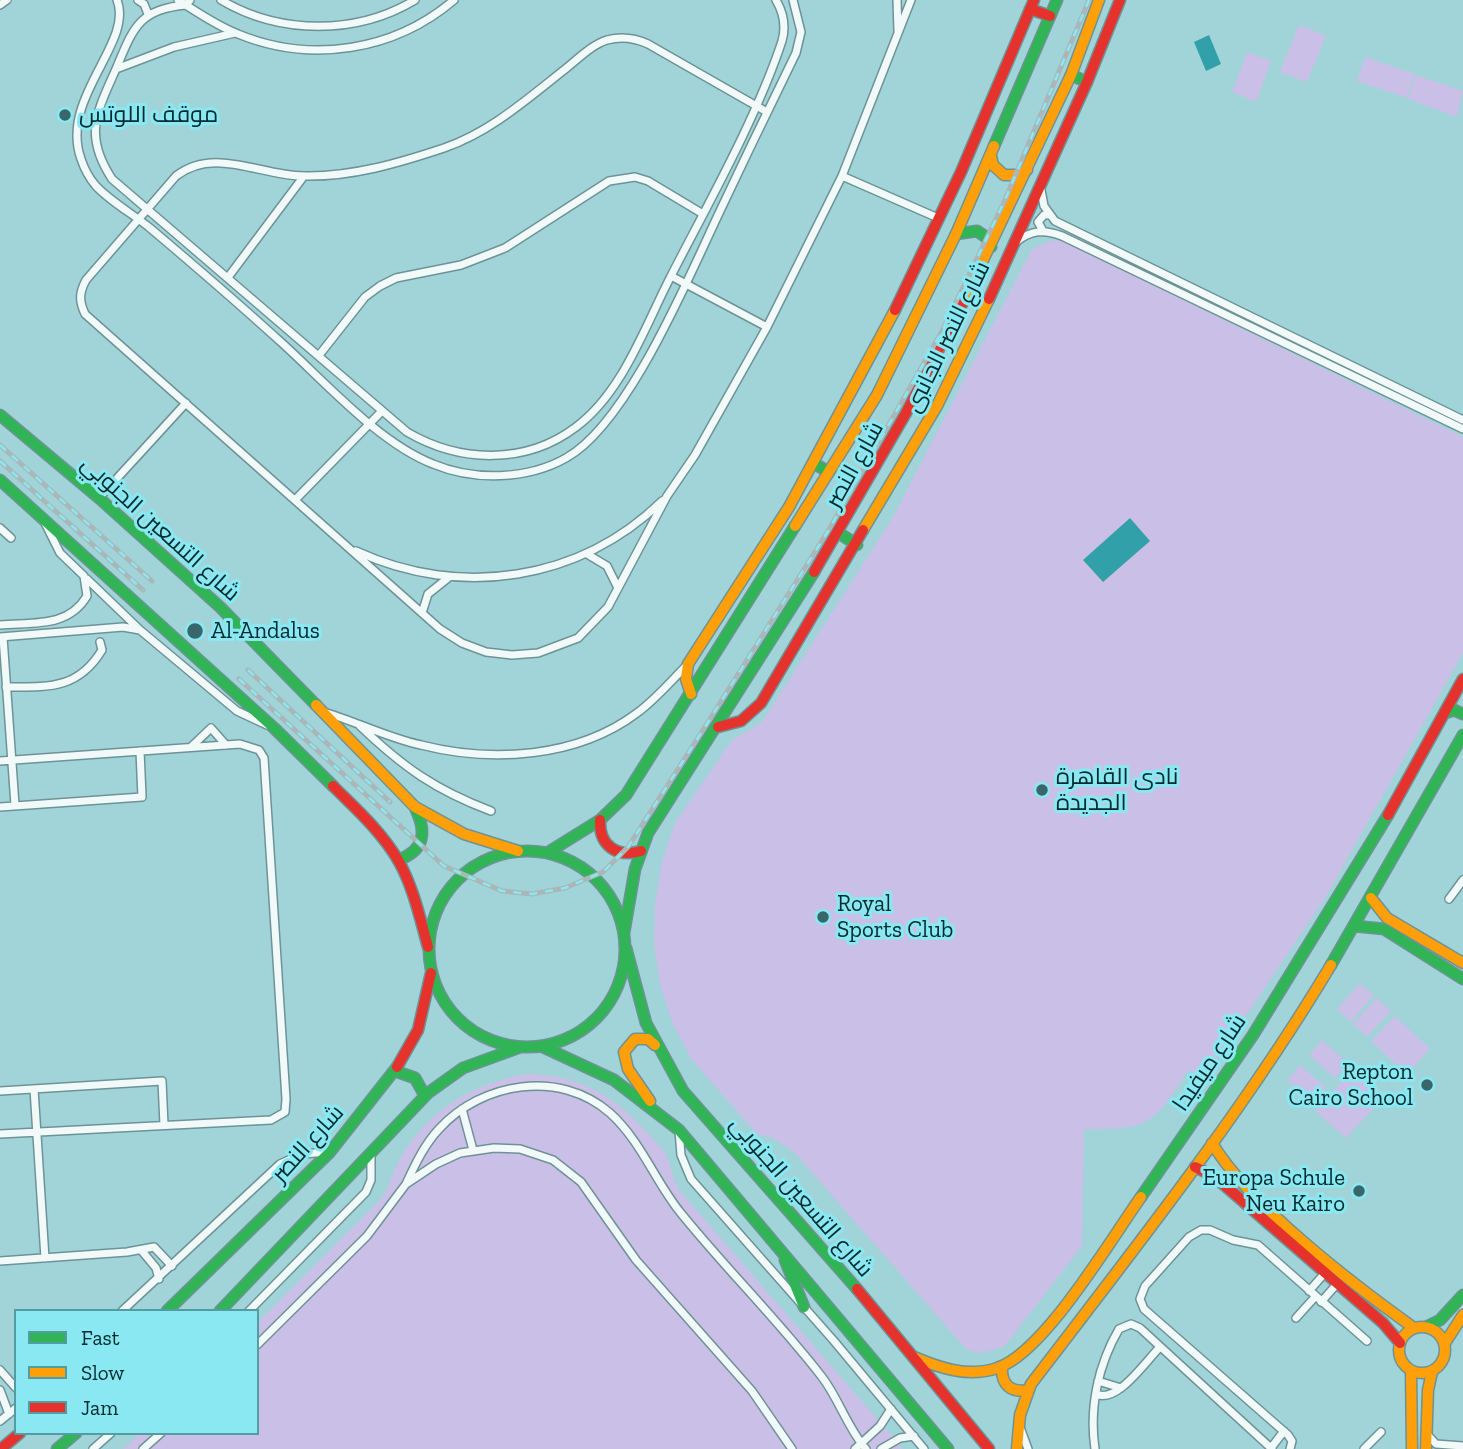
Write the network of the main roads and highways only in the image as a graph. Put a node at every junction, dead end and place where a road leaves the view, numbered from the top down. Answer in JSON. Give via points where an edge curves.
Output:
{"nodes":[{"id":1,"x":1057,"y":0,"type":"edge"},
{"id":2,"x":1099,"y":0,"type":"edge"},
{"id":3,"x":1120,"y":0,"type":"edge"},
{"id":4,"x":1032,"y":4,"type":"edge"},
{"id":5,"x":1050,"y":16,"type":"junction"},
{"id":6,"x":1071,"y":75,"type":"junction"},
{"id":7,"x":1087,"y":82,"type":"junction"},
{"id":8,"x":991,"y":156,"type":"junction"},
{"id":9,"x":1027,"y":170,"type":"junction"},
{"id":10,"x":956,"y":234,"type":"junction"},
{"id":11,"x":991,"y":247,"type":"junction"},
{"id":12,"x":0,"y":415,"type":"edge"},
{"id":13,"x":813,"y":463,"type":"junction"},
{"id":14,"x":829,"y":472,"type":"junction"},
{"id":15,"x":0,"y":480,"type":"edge"},
{"id":16,"x":839,"y":533,"type":"junction"},
{"id":17,"x":858,"y":545,"type":"junction"},
{"id":18,"x":1463,"y":682,"type":"edge"},
{"id":19,"x":691,"y":694,"type":"junction"},
{"id":20,"x":1445,"y":713,"type":"junction"},
{"id":21,"x":1463,"y":714,"type":"edge"},
{"id":22,"x":718,"y":727,"type":"junction"},
{"id":23,"x":1463,"y":735,"type":"edge"},
{"id":24,"x":415,"y":807,"type":"junction"},
{"id":25,"x":600,"y":820,"type":"junction"},
{"id":26,"x":518,"y":851,"type":"junction"},
{"id":27,"x":641,"y":851,"type":"junction"},
{"id":28,"x":547,"y":853,"type":"junction"},
{"id":29,"x":398,"y":860,"type":"junction"},
{"id":30,"x":1371,"y":898,"type":"junction"},
{"id":31,"x":1354,"y":926,"type":"junction"},
{"id":32,"x":624,"y":933,"type":"junction"},
{"id":33,"x":428,"y":947,"type":"junction"},
{"id":34,"x":625,"y":948,"type":"junction"},
{"id":35,"x":1462,"y":963,"type":"edge"},
{"id":36,"x":432,"y":973,"type":"junction"},
{"id":37,"x":1459,"y":976,"type":"edge"},
{"id":38,"x":654,"y":1045,"type":"junction"},
{"id":39,"x":541,"y":1046,"type":"junction"},
{"id":40,"x":522,"y":1047,"type":"junction"},
{"id":41,"x":395,"y":1071,"type":"junction"},
{"id":42,"x":425,"y":1096,"type":"junction"},
{"id":43,"x":653,"y":1107,"type":"junction"},
{"id":44,"x":1212,"y":1143,"type":"junction"},
{"id":45,"x":1195,"y":1167,"type":"junction"},
{"id":46,"x":1245,"y":1184,"type":"junction"},
{"id":47,"x":1236,"y":1195,"type":"junction"},
{"id":48,"x":1267,"y":1203,"type":"junction"},
{"id":49,"x":1258,"y":1215,"type":"junction"},
{"id":50,"x":782,"y":1250,"type":"junction"},
{"id":51,"x":1463,"y":1295,"type":"edge"},
{"id":52,"x":804,"y":1307,"type":"road end"},
{"id":53,"x":169,"y":1309,"type":"edge"},
{"id":54,"x":222,"y":1309,"type":"edge"},
{"id":55,"x":1463,"y":1315,"type":"edge"},
{"id":56,"x":1426,"y":1327,"type":"junction"},
{"id":57,"x":1414,"y":1328,"type":"junction"},
{"id":58,"x":1400,"y":1343,"type":"junction"},
{"id":59,"x":1445,"y":1343,"type":"junction"},
{"id":60,"x":915,"y":1357,"type":"junction"},
{"id":61,"x":1002,"y":1367,"type":"junction"},
{"id":62,"x":1411,"y":1371,"type":"junction"},
{"id":63,"x":1433,"y":1372,"type":"junction"},
{"id":64,"x":1028,"y":1390,"type":"junction"},
{"id":65,"x":18,"y":1435,"type":"edge"},
{"id":66,"x":74,"y":1435,"type":"edge"},
{"id":67,"x":1427,"y":1441,"type":"edge"},
{"id":68,"x":1412,"y":1445,"type":"edge"},
{"id":69,"x":1,"y":1449,"type":"edge"},
{"id":70,"x":57,"y":1449,"type":"edge"},
{"id":71,"x":948,"y":1449,"type":"edge"},
{"id":72,"x":989,"y":1449,"type":"edge"},
{"id":73,"x":1017,"y":1449,"type":"edge"}],
"edges":[{"from":1,"to":5,"type":"main road","name":"شارع النصر"},
{"from":2,"to":6,"type":"main road","name":"شارع النصر"},
{"from":3,"to":7,"type":"main road","name":"شارع النصر الجانبى"},
{"from":4,"to":5,"type":"main road"},
{"from":4,"to":13,"type":"main road","via":[[938,218]]},
{"from":5,"to":8,"type":"main road","name":"شارع النصر"},
{"from":6,"to":7,"type":"main road"},
{"from":6,"to":9,"type":"main road","name":"شارع النصر"},
{"from":7,"to":17,"type":"main road","name":"شارع النصر الجانبى","via":[[937,406]]},
{"from":8,"to":9,"type":"main road","via":[[1004,175]]},
{"from":8,"to":10,"type":"main road","name":"شارع النصر"},
{"from":9,"to":11,"type":"main road","name":"شارع النصر"},
{"from":10,"to":11,"type":"main road","via":[[978,230]]},
{"from":10,"to":14,"type":"main road","name":"شارع النصر","via":[[877,395]]},
{"from":11,"to":16,"type":"main road","name":"شارع النصر"},
{"from":12,"to":24,"type":"main road","name":"شارع التسعين الجنوبي","via":[[220,607]]},
{"from":13,"to":14,"type":"main road"},
{"from":13,"to":19,"type":"main road","via":[[688,664]]},
{"from":14,"to":19,"type":"main road","name":"شارع النصر"},
{"from":15,"to":29,"type":"main road","via":[[274,729],[369,821]]},
{"from":16,"to":17,"type":"main road"},
{"from":16,"to":22,"type":"main road","name":"شارع النصر"},
{"from":17,"to":22,"type":"main road","name":"شارع النصر الجانبى","via":[[761,703],[741,721]]},
{"from":18,"to":20,"type":"main road","name":"شارع ميفيدا"},
{"from":19,"to":25,"type":"main road","name":"شارع النصر","via":[[626,796]]},
{"from":20,"to":21,"type":"main road"},
{"from":20,"to":61,"type":"main road","name":"شارع ميفيدا","via":[[1316,936],[1156,1179],[1065,1302],[1023,1352]]},
{"from":22,"to":27,"type":"main road","name":"شارع النصر","via":[[658,816]]},
{"from":23,"to":30,"type":"main road","name":"شارع ميفيدا"},
{"from":24,"to":26,"type":"main road","name":"شارع التسعين الجنوبي","via":[[463,835]]},
{"from":24,"to":29,"type":"main road","via":[[424,827],[424,842],[414,854]]},
{"from":25,"to":27,"type":"main road","via":[[600,836],[610,849],[625,855]]},
{"from":25,"to":28,"type":"main road","name":"شارع النصر"},
{"from":26,"to":28,"type":"main road"},
{"from":26,"to":33,"type":"main road","via":[[484,861],[457,880],[439,905]]},
{"from":27,"to":32,"type":"main road","name":"شارع النصر"},
{"from":28,"to":32,"type":"main road","via":[[592,875],[607,892]]},
{"from":29,"to":33,"type":"main road"},
{"from":30,"to":31,"type":"main road","name":"شارع ميفيدا"},
{"from":30,"to":35,"type":"main road","via":[[1387,918]]},
{"from":31,"to":37,"type":"main road","via":[[1384,929]]},
{"from":31,"to":44,"type":"main road","name":"شارع ميفيدا","via":[[1294,1027]]},
{"from":32,"to":34,"type":"main road"},
{"from":33,"to":36,"type":"main road"},
{"from":34,"to":38,"type":"main road","name":"شارع التسعين الجنوبي"},
{"from":34,"to":39,"type":"main road","via":[[620,982],[606,1008],[580,1032]]},
{"from":35,"to":37,"type":"main road"},
{"from":36,"to":40,"type":"main road","via":[[438,992],[462,1023],[481,1036]]},
{"from":36,"to":41,"type":"main road","name":"شارع النصر","via":[[418,1030]]},
{"from":38,"to":43,"type":"main road","via":[[648,1039],[635,1039],[622,1055]]},
{"from":38,"to":60,"type":"main road","name":"شارع التسعين الجنوبي","via":[[683,1091]]},
{"from":39,"to":40,"type":"main road"},
{"from":39,"to":43,"type":"main road","via":[[595,1067]]},
{"from":40,"to":42,"type":"main road","via":[[463,1068]]},
{"from":41,"to":42,"type":"main road","via":[[415,1078]]},
{"from":41,"to":53,"type":"main road","name":"شارع النصر","via":[[330,1152]]},
{"from":42,"to":54,"type":"main road"},
{"from":43,"to":50,"type":"main road","via":[[679,1130]]},
{"from":44,"to":45,"type":"main road","name":"شارع ميفيدا"},
{"from":44,"to":46,"type":"main road","via":[[1221,1161]]},
{"from":45,"to":47,"type":"main road"},
{"from":45,"to":64,"type":"main road","name":"شارع ميفيدا"},
{"from":46,"to":47,"type":"main road"},
{"from":46,"to":48,"type":"main road"},
{"from":47,"to":49,"type":"main road"},
{"from":48,"to":49,"type":"main road"},
{"from":48,"to":57,"type":"main road","via":[[1367,1294]]},
{"from":49,"to":58,"type":"main road"},
{"from":50,"to":52,"type":"main road"},
{"from":50,"to":71,"type":"main road"},
{"from":51,"to":56,"type":"main road","via":[[1440,1320]]},
{"from":55,"to":59,"type":"main road"},
{"from":56,"to":57,"type":"main road"},
{"from":56,"to":59,"type":"main road","via":[[1441,1335]]},
{"from":57,"to":58,"type":"main road"},
{"from":58,"to":62,"type":"main road","via":[[1399,1356]]},
{"from":59,"to":63,"type":"main road","via":[[1444,1360]]},
{"from":60,"to":61,"type":"main road","via":[[961,1372]]},
{"from":60,"to":72,"type":"main road","name":"شارع التسعين الجنوبي"},
{"from":61,"to":64,"type":"main road","via":[[1006,1386]]},
{"from":62,"to":63,"type":"main road"},
{"from":62,"to":68,"type":"main road"},
{"from":63,"to":67,"type":"main road"},
{"from":64,"to":73,"type":"main road","name":"شارع ميفيدا"},
{"from":65,"to":69,"type":"main road"},
{"from":66,"to":70,"type":"main road"},
{"from":67,"to":68,"type":"main road"}]}
